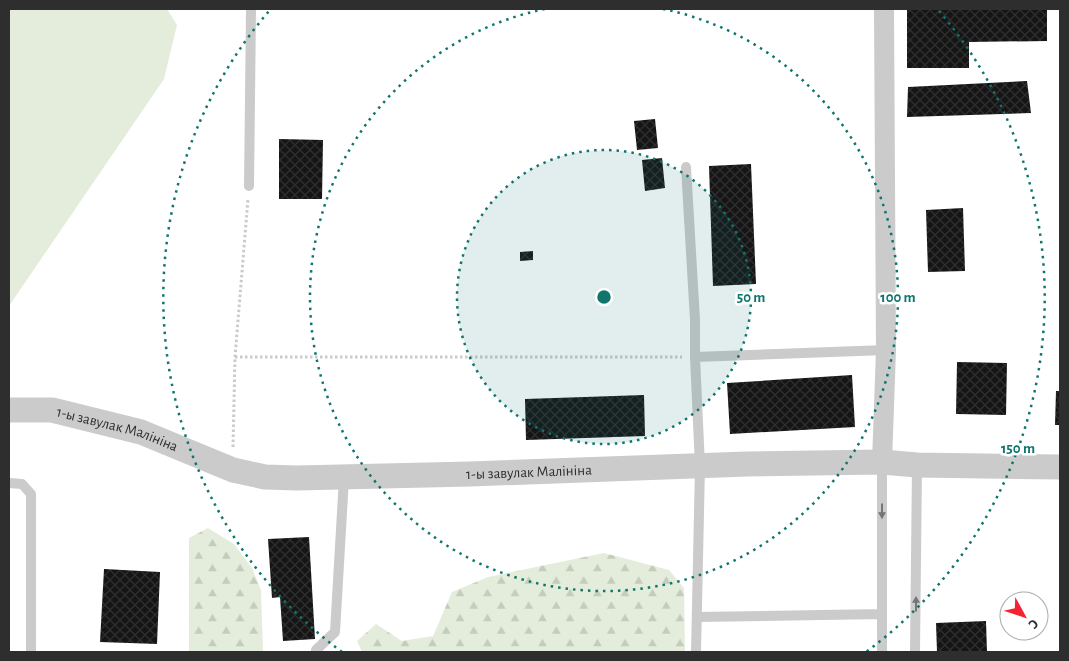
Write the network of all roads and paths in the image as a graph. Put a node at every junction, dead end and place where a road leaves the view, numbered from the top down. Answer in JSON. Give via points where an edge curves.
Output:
{"nodes":[{"id":1,"x":251,"y":9,"type":"edge"},
{"id":2,"x":884,"y":9,"type":"edge"},
{"id":3,"x":686,"y":167,"type":"dead end"},
{"id":4,"x":249,"y":186,"type":"joint"},
{"id":5,"x":886,"y":350,"type":"junction"},
{"id":6,"x":235,"y":357,"type":"junction"},
{"id":7,"x":695,"y":357,"type":"junction"},
{"id":8,"x":9,"y":410,"type":"edge"},
{"id":9,"x":882,"y":462,"type":"junction"},
{"id":10,"x":917,"y":465,"type":"junction"},
{"id":11,"x":700,"y":466,"type":"junction"},
{"id":12,"x":1060,"y":467,"type":"edge"},
{"id":13,"x":233,"y":470,"type":"junction"},
{"id":14,"x":344,"y":476,"type":"junction"},
{"id":15,"x":9,"y":483,"type":"edge"},
{"id":16,"x":882,"y":614,"type":"junction"},
{"id":17,"x":697,"y":617,"type":"junction"},
{"id":18,"x":31,"y":652,"type":"edge"},
{"id":19,"x":316,"y":652,"type":"edge"},
{"id":20,"x":696,"y":652,"type":"edge"},
{"id":21,"x":882,"y":652,"type":"edge"},
{"id":22,"x":915,"y":652,"type":"edge"}],
"edges":[{"from":1,"to":4,"type":"lane"},
{"from":2,"to":5,"type":"street"},
{"from":3,"to":7,"type":"lane"},
{"from":4,"to":6,"type":"path"},
{"from":5,"to":7,"type":"lane"},
{"from":5,"to":9,"type":"street"},
{"from":6,"to":7,"type":"path"},
{"from":6,"to":13,"type":"path"},
{"from":7,"to":11,"type":"lane"},
{"from":8,"to":13,"type":"street","name":"1-ы завулак Малініна","via":[[52,410],[141,432]]},
{"from":9,"to":10,"type":"street","name":"1-ы завулак Малініна"},
{"from":9,"to":11,"type":"street","name":"1-ы завулак Малініна"},
{"from":9,"to":16,"type":"lane","one_way":true},
{"from":10,"to":12,"type":"street","name":"1-ы завулак Малініна"},
{"from":22,"to":10,"type":"lane","one_way":true},
{"from":11,"to":14,"type":"street","name":"1-ы завулак Малініна"},
{"from":11,"to":17,"type":"lane"},
{"from":13,"to":14,"type":"street","name":"1-ы завулак Малініна","via":[[266,477]]},
{"from":14,"to":19,"type":"lane","via":[[335,632]]},
{"from":15,"to":18,"type":"lane","via":[[22,484],[32,494]]},
{"from":16,"to":17,"type":"lane"},
{"from":16,"to":21,"type":"lane"},
{"from":17,"to":20,"type":"lane"}]}
